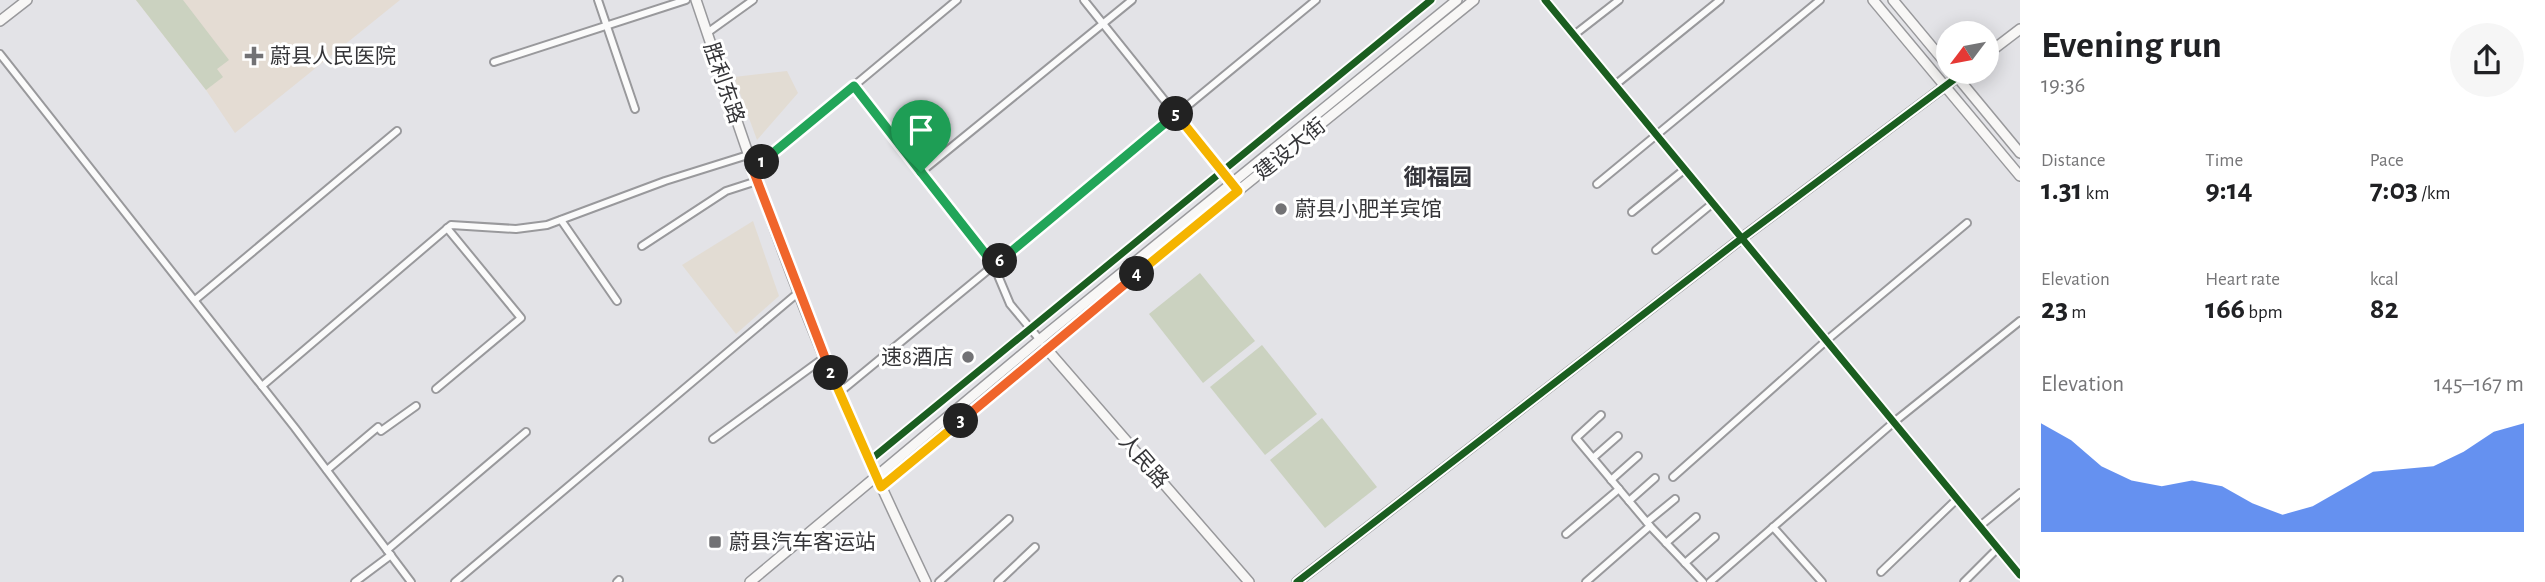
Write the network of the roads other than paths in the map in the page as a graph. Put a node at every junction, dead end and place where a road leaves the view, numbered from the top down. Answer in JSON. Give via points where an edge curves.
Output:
{"nodes":[{"id":1,"x":27,"y":0,"type":"edge"},
{"id":2,"x":598,"y":0,"type":"edge"},
{"id":3,"x":686,"y":0,"type":"edge"},
{"id":4,"x":696,"y":0,"type":"edge"},
{"id":5,"x":753,"y":0,"type":"edge"},
{"id":6,"x":957,"y":0,"type":"edge"},
{"id":7,"x":1084,"y":0,"type":"edge"},
{"id":8,"x":1132,"y":0,"type":"edge"},
{"id":9,"x":1316,"y":0,"type":"edge"},
{"id":10,"x":1431,"y":0,"type":"edge"},
{"id":11,"x":1457,"y":0,"type":"edge"},
{"id":12,"x":1474,"y":0,"type":"edge"},
{"id":13,"x":1545,"y":0,"type":"edge"},
{"id":14,"x":1619,"y":0,"type":"edge"},
{"id":15,"x":1720,"y":0,"type":"edge"},
{"id":16,"x":1820,"y":0,"type":"edge"},
{"id":17,"x":1873,"y":0,"type":"edge"},
{"id":18,"x":1893,"y":0,"type":"edge"},
{"id":19,"x":0,"y":21,"type":"edge"},
{"id":20,"x":1103,"y":24,"type":"junction"},
{"id":21,"x":606,"y":25,"type":"junction"},
{"id":22,"x":2020,"y":29,"type":"edge"},
{"id":23,"x":707,"y":33,"type":"junction"},
{"id":24,"x":1574,"y":36,"type":"junction"},
{"id":25,"x":1999,"y":45,"type":"edge"},
{"id":26,"x":1936,"y":52,"type":"edge"},
{"id":27,"x":0,"y":54,"type":"edge"},
{"id":28,"x":494,"y":61,"type":"dead end"},
{"id":29,"x":1947,"y":84,"type":"edge"},
{"id":30,"x":1967,"y":84,"type":"edge"},
{"id":31,"x":1615,"y":85,"type":"junction"},
{"id":32,"x":854,"y":86,"type":"junction"},
{"id":33,"x":1944,"y":87,"type":"junction"},
{"id":34,"x":635,"y":109,"type":"dead end"},
{"id":35,"x":1176,"y":114,"type":"junction"},
{"id":36,"x":397,"y":131,"type":"dead end"},
{"id":37,"x":1656,"y":135,"type":"junction"},
{"id":38,"x":2020,"y":153,"type":"edge"},
{"id":39,"x":748,"y":155,"type":"junction"},
{"id":40,"x":1685,"y":169,"type":"junction"},
{"id":41,"x":753,"y":170,"type":"junction"},
{"id":42,"x":921,"y":172,"type":"junction"},
{"id":43,"x":1222,"y":172,"type":"junction"},
{"id":44,"x":2020,"y":176,"type":"edge"},
{"id":45,"x":757,"y":181,"type":"junction"},
{"id":46,"x":1231,"y":183,"type":"junction"},
{"id":47,"x":1597,"y":184,"type":"dead end"},
{"id":48,"x":1238,"y":191,"type":"junction"},
{"id":49,"x":1713,"y":203,"type":"junction"},
{"id":50,"x":1632,"y":212,"type":"dead end"},
{"id":51,"x":561,"y":220,"type":"junction"},
{"id":52,"x":1967,"y":223,"type":"dead end"},
{"id":53,"x":447,"y":228,"type":"junction"},
{"id":54,"x":1742,"y":238,"type":"junction"},
{"id":55,"x":642,"y":246,"type":"dead end"},
{"id":56,"x":1656,"y":250,"type":"dead end"},
{"id":57,"x":995,"y":266,"type":"junction"},
{"id":58,"x":799,"y":292,"type":"junction"},
{"id":59,"x":195,"y":300,"type":"junction"},
{"id":60,"x":617,"y":301,"type":"dead end"},
{"id":61,"x":2020,"y":321,"type":"edge"},
{"id":62,"x":1031,"y":330,"type":"junction"},
{"id":63,"x":1040,"y":340,"type":"junction"},
{"id":64,"x":1827,"y":340,"type":"junction"},
{"id":65,"x":1047,"y":349,"type":"junction"},
{"id":66,"x":825,"y":357,"type":"junction"},
{"id":67,"x":262,"y":386,"type":"junction"},
{"id":68,"x":436,"y":389,"type":"dead end"},
{"id":69,"x":840,"y":392,"type":"junction"},
{"id":70,"x":416,"y":406,"type":"dead end"},
{"id":71,"x":1601,"y":415,"type":"dead end"},
{"id":72,"x":1894,"y":422,"type":"junction"},
{"id":73,"x":526,"y":432,"type":"dead end"},
{"id":74,"x":1618,"y":436,"type":"dead end"},
{"id":75,"x":713,"y":439,"type":"dead end"},
{"id":76,"x":1638,"y":456,"type":"dead end"},
{"id":77,"x":1593,"y":458,"type":"junction"},
{"id":78,"x":869,"y":461,"type":"junction"},
{"id":79,"x":327,"y":470,"type":"junction"},
{"id":80,"x":876,"y":477,"type":"junction"},
{"id":81,"x":1673,"y":477,"type":"dead end"},
{"id":82,"x":1655,"y":478,"type":"dead end"},
{"id":83,"x":1611,"y":480,"type":"junction"},
{"id":84,"x":881,"y":487,"type":"junction"},
{"id":85,"x":1619,"y":489,"type":"junction"},
{"id":86,"x":2020,"y":493,"type":"edge"},
{"id":87,"x":1675,"y":499,"type":"dead end"},
{"id":88,"x":1957,"y":499,"type":"junction"},
{"id":89,"x":1629,"y":501,"type":"junction"},
{"id":90,"x":1696,"y":517,"type":"dead end"},
{"id":91,"x":1009,"y":519,"type":"dead end"},
{"id":92,"x":1648,"y":524,"type":"junction"},
{"id":93,"x":1980,"y":526,"type":"junction"},
{"id":94,"x":1773,"y":527,"type":"junction"},
{"id":95,"x":1566,"y":534,"type":"dead end"},
{"id":96,"x":1715,"y":537,"type":"dead end"},
{"id":97,"x":1666,"y":543,"type":"junction"},
{"id":98,"x":1035,"y":547,"type":"dead end"},
{"id":99,"x":1998,"y":548,"type":"junction"},
{"id":100,"x":389,"y":552,"type":"junction"},
{"id":101,"x":1685,"y":563,"type":"junction"},
{"id":102,"x":1881,"y":572,"type":"dead end"},
{"id":103,"x":2020,"y":575,"type":"edge"},
{"id":104,"x":355,"y":582,"type":"edge"},
{"id":105,"x":411,"y":582,"type":"edge"},
{"id":106,"x":455,"y":582,"type":"edge"},
{"id":107,"x":750,"y":582,"type":"edge"},
{"id":108,"x":926,"y":582,"type":"edge"},
{"id":109,"x":939,"y":582,"type":"edge"},
{"id":110,"x":998,"y":582,"type":"edge"},
{"id":111,"x":1249,"y":582,"type":"edge"},
{"id":112,"x":1297,"y":582,"type":"edge"},
{"id":113,"x":1586,"y":582,"type":"edge"},
{"id":114,"x":1703,"y":582,"type":"edge"},
{"id":115,"x":1710,"y":582,"type":"edge"},
{"id":116,"x":1822,"y":582,"type":"edge"},
{"id":117,"x":1964,"y":582,"type":"edge"}],
"edges":[{"from":1,"to":19,"type":"main road"},
{"from":2,"to":21,"type":"street"},
{"from":3,"to":21,"type":"street"},
{"from":4,"to":23,"type":"main road","name":"胜利东路"},
{"from":5,"to":23,"type":"street"},
{"from":6,"to":32,"type":"street"},
{"from":7,"to":20,"type":"street"},
{"from":8,"to":20,"type":"street"},
{"from":9,"to":35,"type":"street"},
{"from":10,"to":43,"type":"street"},
{"from":11,"to":46,"type":"main road","name":"建设大街"},
{"from":12,"to":48,"type":"main road","name":"建设大街"},
{"from":13,"to":24,"type":"street"},
{"from":14,"to":24,"type":"street"},
{"from":15,"to":31,"type":"street"},
{"from":16,"to":37,"type":"street"},
{"from":17,"to":33,"type":"main road"},
{"from":18,"to":26,"type":"main road"},
{"from":20,"to":35,"type":"street"},
{"from":20,"to":42,"type":"street"},
{"from":21,"to":28,"type":"street"},
{"from":21,"to":34,"type":"street"},
{"from":22,"to":25,"type":"main road"},
{"from":23,"to":39,"type":"main road","name":"胜利东路"},
{"from":24,"to":31,"type":"street"},
{"from":27,"to":59,"type":"street"},
{"from":29,"to":33,"type":"main road"},
{"from":30,"to":38,"type":"main road"},
{"from":31,"to":37,"type":"street"},
{"from":32,"to":41,"type":"street"},
{"from":32,"to":42,"type":"street"},
{"from":33,"to":44,"type":"main road"},
{"from":33,"to":54,"type":"main road"},
{"from":35,"to":43,"type":"street"},
{"from":35,"to":57,"type":"street"},
{"from":36,"to":59,"type":"street"},
{"from":37,"to":40,"type":"street"},
{"from":37,"to":47,"type":"street"},
{"from":39,"to":41,"type":"main road","name":"胜利东路"},
{"from":39,"to":51,"type":"street"},
{"from":40,"to":49,"type":"street"},
{"from":40,"to":50,"type":"street"},
{"from":41,"to":45,"type":"main road","name":"胜利东路"},
{"from":42,"to":57,"type":"street"},
{"from":43,"to":46,"type":"street"},
{"from":43,"to":62,"type":"street"},
{"from":45,"to":55,"type":"street","via":[[726,191]]},
{"from":45,"to":58,"type":"main road","name":"胜利东路"},
{"from":46,"to":48,"type":"street"},
{"from":46,"to":63,"type":"main road","name":"建设大街"},
{"from":48,"to":65,"type":"main road","name":"建设大街"},
{"from":49,"to":54,"type":"street"},
{"from":49,"to":56,"type":"street"},
{"from":51,"to":53,"type":"street","via":[[516,229]]},
{"from":51,"to":60,"type":"street"},
{"from":52,"to":64,"type":"street"},
{"from":53,"to":67,"type":"street"},
{"from":53,"to":68,"type":"street","via":[[521,318]]},
{"from":54,"to":64,"type":"street"},
{"from":54,"to":112,"type":"main road"},
{"from":57,"to":62,"type":"street","via":[[1010,304]]},
{"from":57,"to":69,"type":"street"},
{"from":58,"to":66,"type":"main road","name":"胜利东路"},
{"from":58,"to":106,"type":"street"},
{"from":59,"to":67,"type":"street"},
{"from":61,"to":72,"type":"street"},
{"from":62,"to":63,"type":"street"},
{"from":62,"to":78,"type":"street"},
{"from":63,"to":65,"type":"main road","name":"人民路"},
{"from":63,"to":80,"type":"main road","name":"建设大街"},
{"from":64,"to":72,"type":"street"},
{"from":64,"to":81,"type":"street"},
{"from":65,"to":84,"type":"main road","name":"建设大街"},
{"from":65,"to":111,"type":"main road","name":"人民路"},
{"from":66,"to":69,"type":"main road","name":"胜利东路"},
{"from":66,"to":75,"type":"street"},
{"from":67,"to":79,"type":"street"},
{"from":69,"to":78,"type":"main road","name":"胜利东路"},
{"from":70,"to":79,"type":"street","via":[[381,431],[378,427]]},
{"from":71,"to":77,"type":"street","via":[[1576,438]]},
{"from":72,"to":88,"type":"street"},
{"from":72,"to":94,"type":"street"},
{"from":73,"to":100,"type":"street"},
{"from":74,"to":77,"type":"street"},
{"from":76,"to":83,"type":"street"},
{"from":77,"to":83,"type":"street"},
{"from":78,"to":80,"type":"main road","name":"胜利东路"},
{"from":79,"to":100,"type":"street"},
{"from":80,"to":84,"type":"main road","name":"胜利东路"},
{"from":80,"to":107,"type":"main road","name":"建设大街"},
{"from":82,"to":89,"type":"street"},
{"from":83,"to":85,"type":"street"},
{"from":84,"to":108,"type":"main road","name":"胜利东路"},
{"from":85,"to":89,"type":"street"},
{"from":85,"to":95,"type":"street"},
{"from":86,"to":93,"type":"street"},
{"from":87,"to":92,"type":"street"},
{"from":88,"to":93,"type":"street"},
{"from":88,"to":102,"type":"street"},
{"from":89,"to":92,"type":"street"},
{"from":90,"to":97,"type":"street"},
{"from":91,"to":109,"type":"street"},
{"from":92,"to":97,"type":"street"},
{"from":92,"to":113,"type":"street"},
{"from":93,"to":99,"type":"street"},
{"from":94,"to":115,"type":"street"},
{"from":94,"to":116,"type":"street"},
{"from":96,"to":101,"type":"street"},
{"from":97,"to":101,"type":"street"},
{"from":98,"to":110,"type":"street"},
{"from":99,"to":103,"type":"street"},
{"from":99,"to":117,"type":"street"},
{"from":100,"to":104,"type":"street"},
{"from":100,"to":105,"type":"street"},
{"from":101,"to":114,"type":"street"}]}
